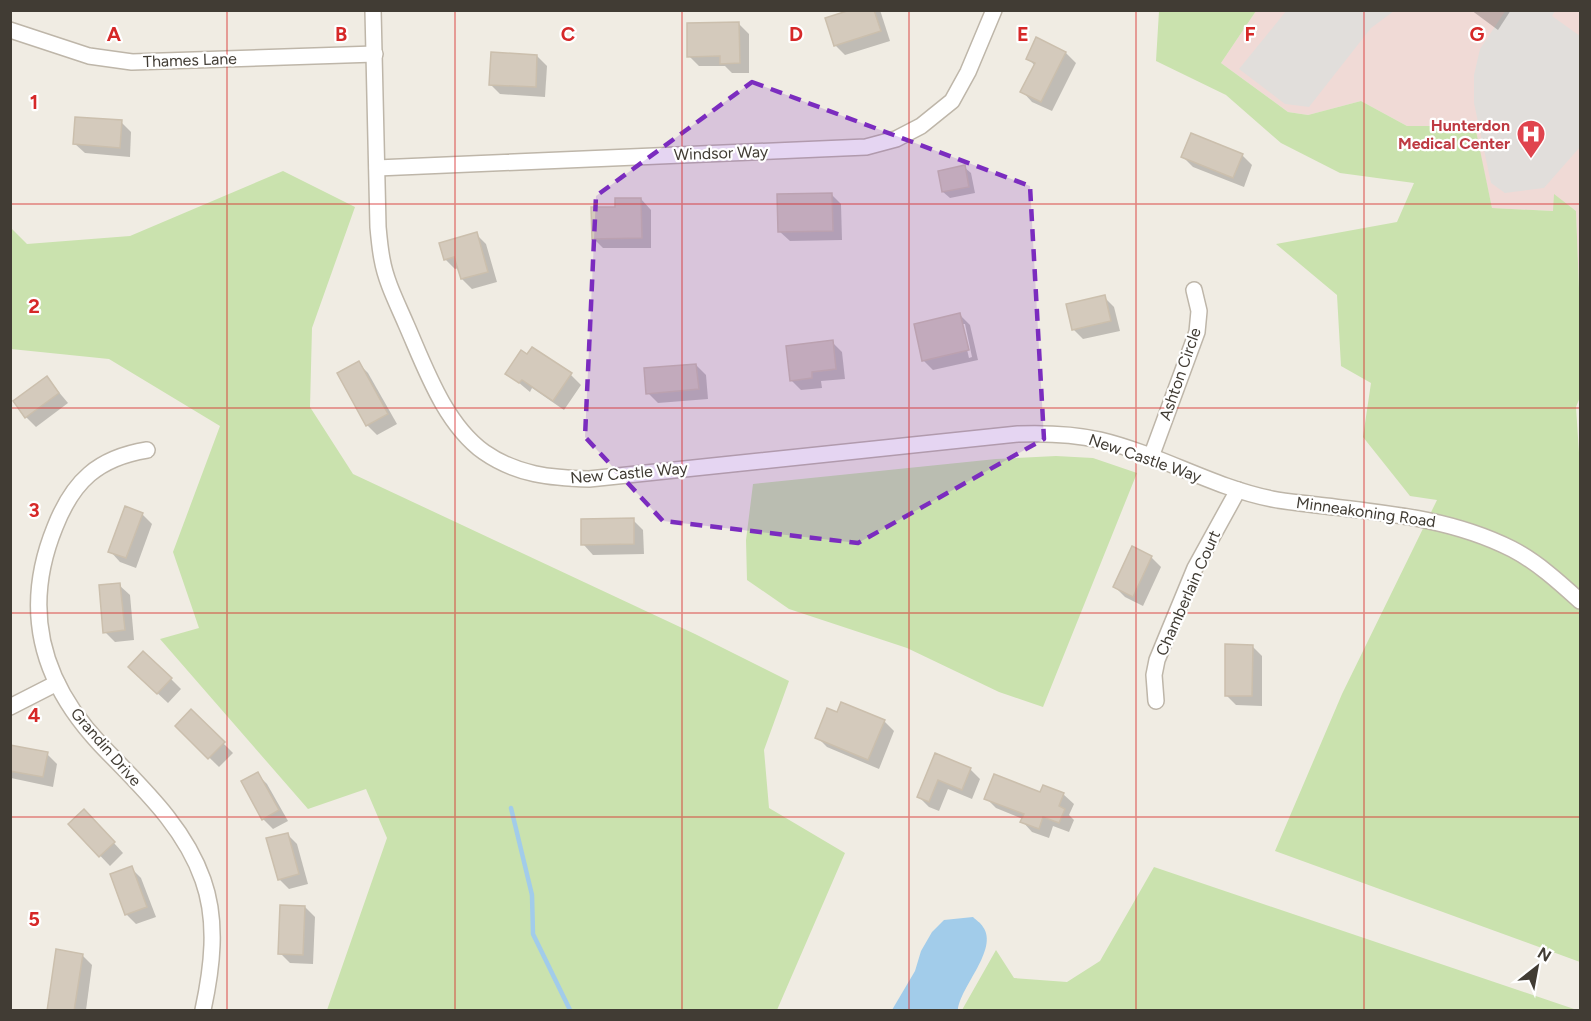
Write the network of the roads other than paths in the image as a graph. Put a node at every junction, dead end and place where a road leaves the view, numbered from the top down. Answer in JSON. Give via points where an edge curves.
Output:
{"nodes":[{"id":1,"x":374,"y":10,"type":"edge"},
{"id":2,"x":994,"y":10,"type":"edge"},
{"id":3,"x":10,"y":30,"type":"edge"},
{"id":4,"x":375,"y":54,"type":"junction"},
{"id":5,"x":377,"y":168,"type":"junction"},
{"id":6,"x":1194,"y":290,"type":"dead end"},
{"id":7,"x":147,"y":450,"type":"dead end"},
{"id":8,"x":1151,"y":457,"type":"junction"},
{"id":9,"x":1238,"y":490,"type":"junction"},
{"id":10,"x":1581,"y":601,"type":"edge"},
{"id":11,"x":57,"y":683,"type":"junction"},
{"id":12,"x":1156,"y":701,"type":"dead end"},
{"id":13,"x":10,"y":706,"type":"edge"},
{"id":14,"x":203,"y":1011,"type":"edge"}],
"edges":[{"from":1,"to":4,"type":"street","name":"New Castle Way"},
{"from":2,"to":5,"type":"street","name":"Windsor Way","via":[[952,102],[921,126],[896,139],[866,147]]},
{"from":3,"to":4,"type":"street","name":"Thames Lane","via":[[89,56],[132,62]]},
{"from":4,"to":5,"type":"street","name":"New Castle Way"},
{"from":5,"to":8,"type":"street","name":"New Castle Way","via":[[382,260],[427,371],[464,434],[484,452],[512,468],[551,478],[589,479],[1045,433],[1079,435]]},
{"from":6,"to":8,"type":"street","name":"Ashton Circle","via":[[1199,310],[1197,332]]},
{"from":7,"to":11,"type":"street","name":"Grandin Drive","via":[[105,462],[90,472],[72,493],[50,538],[40,574],[39,614],[46,656]]},
{"from":8,"to":9,"type":"street","name":"New Castle Way"},
{"from":9,"to":10,"type":"street","name":"Minneakoning Road","via":[[1272,499],[1445,523],[1513,550]]},
{"from":9,"to":12,"type":"street","name":"Chamberlain Court","via":[[1195,568],[1157,660]]},
{"from":11,"to":13,"type":"street"},
{"from":11,"to":14,"type":"street","name":"Grandin Drive","via":[[86,728],[171,821],[203,879],[212,930]]}]}
